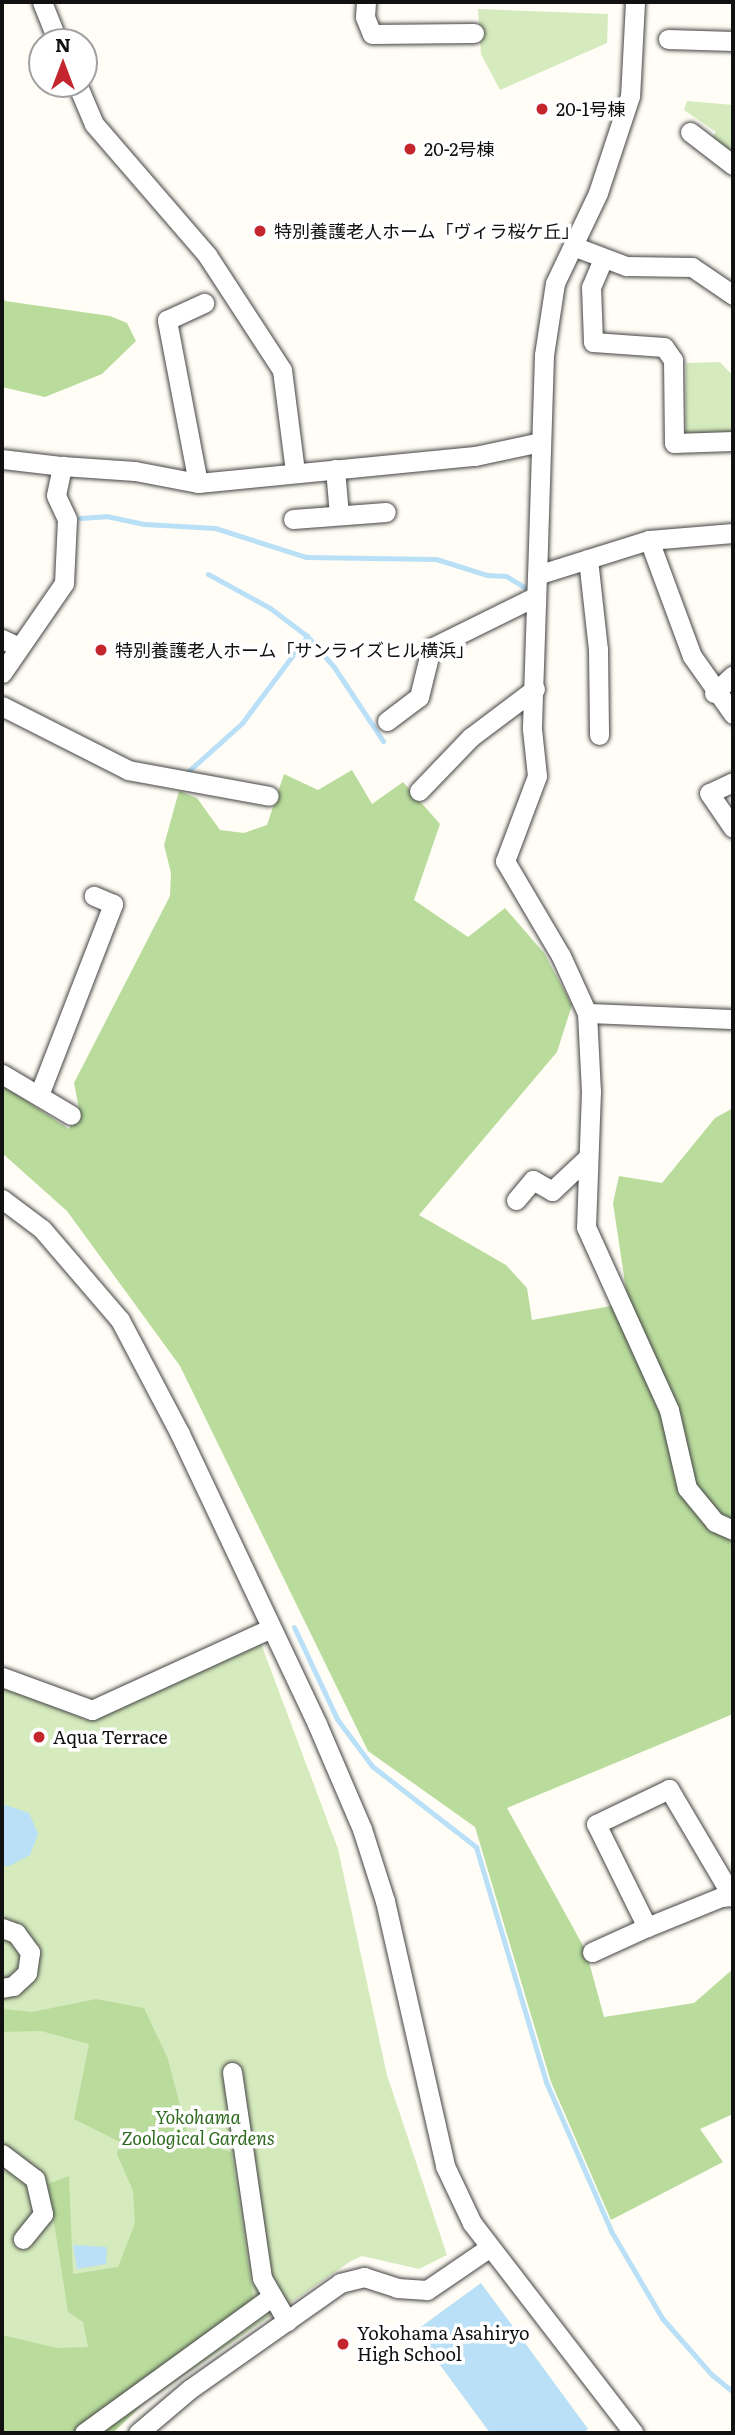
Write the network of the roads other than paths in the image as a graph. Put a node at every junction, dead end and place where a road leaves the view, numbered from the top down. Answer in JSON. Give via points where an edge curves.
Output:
{"nodes":[{"id":1,"x":42,"y":2,"type":"edge"},
{"id":2,"x":366,"y":2,"type":"edge"},
{"id":3,"x":635,"y":2,"type":"edge"},
{"id":4,"x":52,"y":28,"type":"edge"},
{"id":5,"x":474,"y":33,"type":"dead end"},
{"id":6,"x":668,"y":39,"type":"dead end"},
{"id":7,"x":733,"y":41,"type":"edge"},
{"id":8,"x":82,"y":98,"type":"edge"},
{"id":9,"x":690,"y":132,"type":"dead end"},
{"id":10,"x":733,"y":165,"type":"edge"},
{"id":11,"x":573,"y":246,"type":"junction"},
{"id":12,"x":603,"y":259,"type":"junction"},
{"id":13,"x":733,"y":295,"type":"edge"},
{"id":14,"x":204,"y":303,"type":"dead end"},
{"id":15,"x":733,"y":441,"type":"edge"},
{"id":16,"x":541,"y":442,"type":"junction"},
{"id":17,"x":2,"y":458,"type":"edge"},
{"id":18,"x":62,"y":466,"type":"junction"},
{"id":19,"x":335,"y":469,"type":"junction"},
{"id":20,"x":295,"y":472,"type":"junction"},
{"id":21,"x":198,"y":483,"type":"junction"},
{"id":22,"x":386,"y":512,"type":"dead end"},
{"id":23,"x":339,"y":516,"type":"junction"},
{"id":24,"x":293,"y":519,"type":"dead end"},
{"id":25,"x":733,"y":533,"type":"edge"},
{"id":26,"x":649,"y":540,"type":"junction"},
{"id":27,"x":588,"y":559,"type":"junction"},
{"id":28,"x":537,"y":575,"type":"junction"},
{"id":29,"x":536,"y":596,"type":"junction"},
{"id":30,"x":10,"y":643,"type":"edge"},
{"id":31,"x":2,"y":673,"type":"edge"},
{"id":32,"x":733,"y":675,"type":"edge"},
{"id":33,"x":535,"y":689,"type":"junction"},
{"id":34,"x":714,"y":693,"type":"junction"},
{"id":35,"x":2,"y":706,"type":"edge"},
{"id":36,"x":733,"y":714,"type":"edge"},
{"id":37,"x":387,"y":721,"type":"dead end"},
{"id":38,"x":599,"y":735,"type":"dead end"},
{"id":39,"x":733,"y":782,"type":"edge"},
{"id":40,"x":419,"y":791,"type":"dead end"},
{"id":41,"x":269,"y":796,"type":"dead end"},
{"id":42,"x":733,"y":828,"type":"edge"},
{"id":43,"x":94,"y":896,"type":"dead end"},
{"id":44,"x":587,"y":1013,"type":"junction"},
{"id":45,"x":733,"y":1019,"type":"edge"},
{"id":46,"x":2,"y":1074,"type":"edge"},
{"id":47,"x":39,"y":1095,"type":"junction"},
{"id":48,"x":71,"y":1115,"type":"dead end"},
{"id":49,"x":587,"y":1157,"type":"junction"},
{"id":50,"x":2,"y":1199,"type":"edge"},
{"id":51,"x":516,"y":1200,"type":"dead end"},
{"id":52,"x":733,"y":1530,"type":"edge"},
{"id":53,"x":269,"y":1629,"type":"junction"},
{"id":54,"x":2,"y":1677,"type":"edge"},
{"id":55,"x":733,"y":1896,"type":"edge"},
{"id":56,"x":647,"y":1927,"type":"junction"},
{"id":57,"x":2,"y":1928,"type":"edge"},
{"id":58,"x":592,"y":1952,"type":"dead end"},
{"id":59,"x":2,"y":1988,"type":"edge"},
{"id":60,"x":232,"y":2071,"type":"dead end"},
{"id":61,"x":2,"y":2154,"type":"edge"},
{"id":62,"x":23,"y":2239,"type":"dead end"},
{"id":63,"x":490,"y":2247,"type":"junction"},
{"id":64,"x":271,"y":2297,"type":"junction"},
{"id":65,"x":287,"y":2321,"type":"junction"},
{"id":66,"x":84,"y":2433,"type":"edge"},
{"id":67,"x":138,"y":2433,"type":"edge"},
{"id":68,"x":634,"y":2433,"type":"edge"}],
"edges":[{"from":1,"to":4,"type":"street"},
{"from":2,"to":5,"type":"street","via":[[365,17],[372,34]]},
{"from":3,"to":11,"type":"street","via":[[630,96],[598,193]]},
{"from":6,"to":7,"type":"street"},
{"from":8,"to":20,"type":"street","via":[[94,124],[206,256],[282,370]]},
{"from":9,"to":10,"type":"street"},
{"from":11,"to":12,"type":"street"},
{"from":11,"to":16,"type":"street","via":[[555,283],[544,355]]},
{"from":12,"to":13,"type":"street","via":[[626,266],[692,267]]},
{"from":12,"to":15,"type":"street","via":[[591,287],[593,342],[664,347],[673,360],[674,443]]},
{"from":14,"to":21,"type":"street","via":[[167,320]]},
{"from":16,"to":19,"type":"street","via":[[475,456]]},
{"from":16,"to":28,"type":"street"},
{"from":17,"to":18,"type":"street"},
{"from":18,"to":21,"type":"street","via":[[135,471]]},
{"from":18,"to":30,"type":"street","via":[[56,495],[67,519],[64,583]]},
{"from":19,"to":20,"type":"street"},
{"from":19,"to":23,"type":"street"},
{"from":20,"to":21,"type":"street"},
{"from":22,"to":23,"type":"street"},
{"from":23,"to":24,"type":"street"},
{"from":25,"to":26,"type":"street"},
{"from":26,"to":27,"type":"street"},
{"from":26,"to":34,"type":"street","via":[[692,656]]},
{"from":27,"to":28,"type":"street"},
{"from":27,"to":38,"type":"street","via":[[598,649]]},
{"from":28,"to":29,"type":"street"},
{"from":29,"to":33,"type":"street"},
{"from":29,"to":37,"type":"street","via":[[431,648],[419,697]]},
{"from":30,"to":31,"type":"street"},
{"from":32,"to":34,"type":"street"},
{"from":33,"to":40,"type":"street","via":[[471,737]]},
{"from":33,"to":44,"type":"street","via":[[532,750],[537,776],[505,861],[561,956]]},
{"from":34,"to":36,"type":"street"},
{"from":35,"to":41,"type":"street","via":[[128,769]]},
{"from":39,"to":42,"type":"street","via":[[709,793]]},
{"from":43,"to":47,"type":"street","via":[[113,904]]},
{"from":44,"to":45,"type":"street"},
{"from":44,"to":49,"type":"street","via":[[591,1091]]},
{"from":46,"to":47,"type":"street"},
{"from":47,"to":48,"type":"street"},
{"from":49,"to":51,"type":"street","via":[[552,1191],[533,1180]]},
{"from":49,"to":52,"type":"street","via":[[586,1227],[595,1254],[669,1409],[687,1488],[715,1522]]},
{"from":50,"to":53,"type":"street","via":[[42,1229],[120,1320],[180,1434]]},
{"from":53,"to":54,"type":"street","via":[[92,1710]]},
{"from":53,"to":63,"type":"street","via":[[362,1829],[385,1901],[445,2166],[472,2223]]},
{"from":55,"to":56,"type":"street"},
{"from":55,"to":56,"type":"street","via":[[669,1788],[596,1824]]},
{"from":56,"to":58,"type":"street"},
{"from":57,"to":59,"type":"street","via":[[16,1933],[30,1952],[27,1973],[13,1986]]},
{"from":60,"to":64,"type":"street","via":[[262,2278]]},
{"from":61,"to":62,"type":"street","via":[[35,2179],[43,2214]]},
{"from":63,"to":65,"type":"street","via":[[427,2290],[397,2288],[364,2277],[340,2283]]},
{"from":63,"to":68,"type":"street"},
{"from":64,"to":65,"type":"street"},
{"from":64,"to":66,"type":"street"},
{"from":65,"to":67,"type":"street","via":[[190,2389]]}]}
